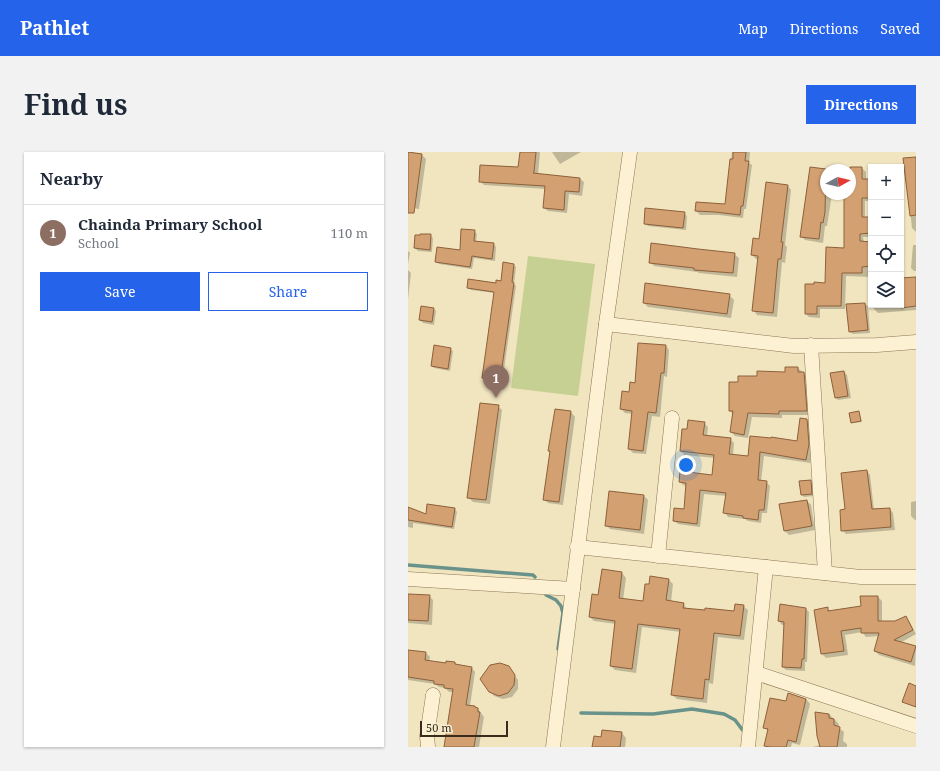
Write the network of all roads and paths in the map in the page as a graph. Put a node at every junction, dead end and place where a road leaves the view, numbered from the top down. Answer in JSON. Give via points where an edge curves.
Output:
{"nodes":[{"id":1,"x":630,"y":152,"type":"edge"},
{"id":2,"x":606,"y":324,"type":"junction"},
{"id":3,"x":916,"y":342,"type":"edge"},
{"id":4,"x":811,"y":346,"type":"junction"},
{"id":5,"x":672,"y":418,"type":"dead end"},
{"id":6,"x":578,"y":547,"type":"junction"},
{"id":7,"x":658,"y":556,"type":"junction"},
{"id":8,"x":766,"y":567,"type":"junction"},
{"id":9,"x":825,"y":574,"type":"junction"},
{"id":10,"x":916,"y":577,"type":"edge"},
{"id":11,"x":408,"y":579,"type":"edge"},
{"id":12,"x":573,"y":588,"type":"junction"},
{"id":13,"x":756,"y":672,"type":"junction"},
{"id":14,"x":433,"y":695,"type":"dead end"},
{"id":15,"x":916,"y":726,"type":"edge"},
{"id":16,"x":428,"y":747,"type":"edge"},
{"id":17,"x":553,"y":747,"type":"edge"},
{"id":18,"x":748,"y":747,"type":"edge"}],
"edges":[{"from":1,"to":2,"type":"street"},
{"from":2,"to":4,"type":"street"},
{"from":2,"to":6,"type":"street"},
{"from":3,"to":4,"type":"street"},
{"from":4,"to":9,"type":"street"},
{"from":5,"to":7,"type":"street"},
{"from":6,"to":7,"type":"street"},
{"from":6,"to":12,"type":"street"},
{"from":7,"to":8,"type":"street"},
{"from":8,"to":9,"type":"street"},
{"from":8,"to":13,"type":"street"},
{"from":9,"to":10,"type":"street"},
{"from":11,"to":12,"type":"street"},
{"from":12,"to":17,"type":"street"},
{"from":13,"to":15,"type":"street"},
{"from":13,"to":18,"type":"street"},
{"from":14,"to":16,"type":"street","via":[[427,736]]}]}
